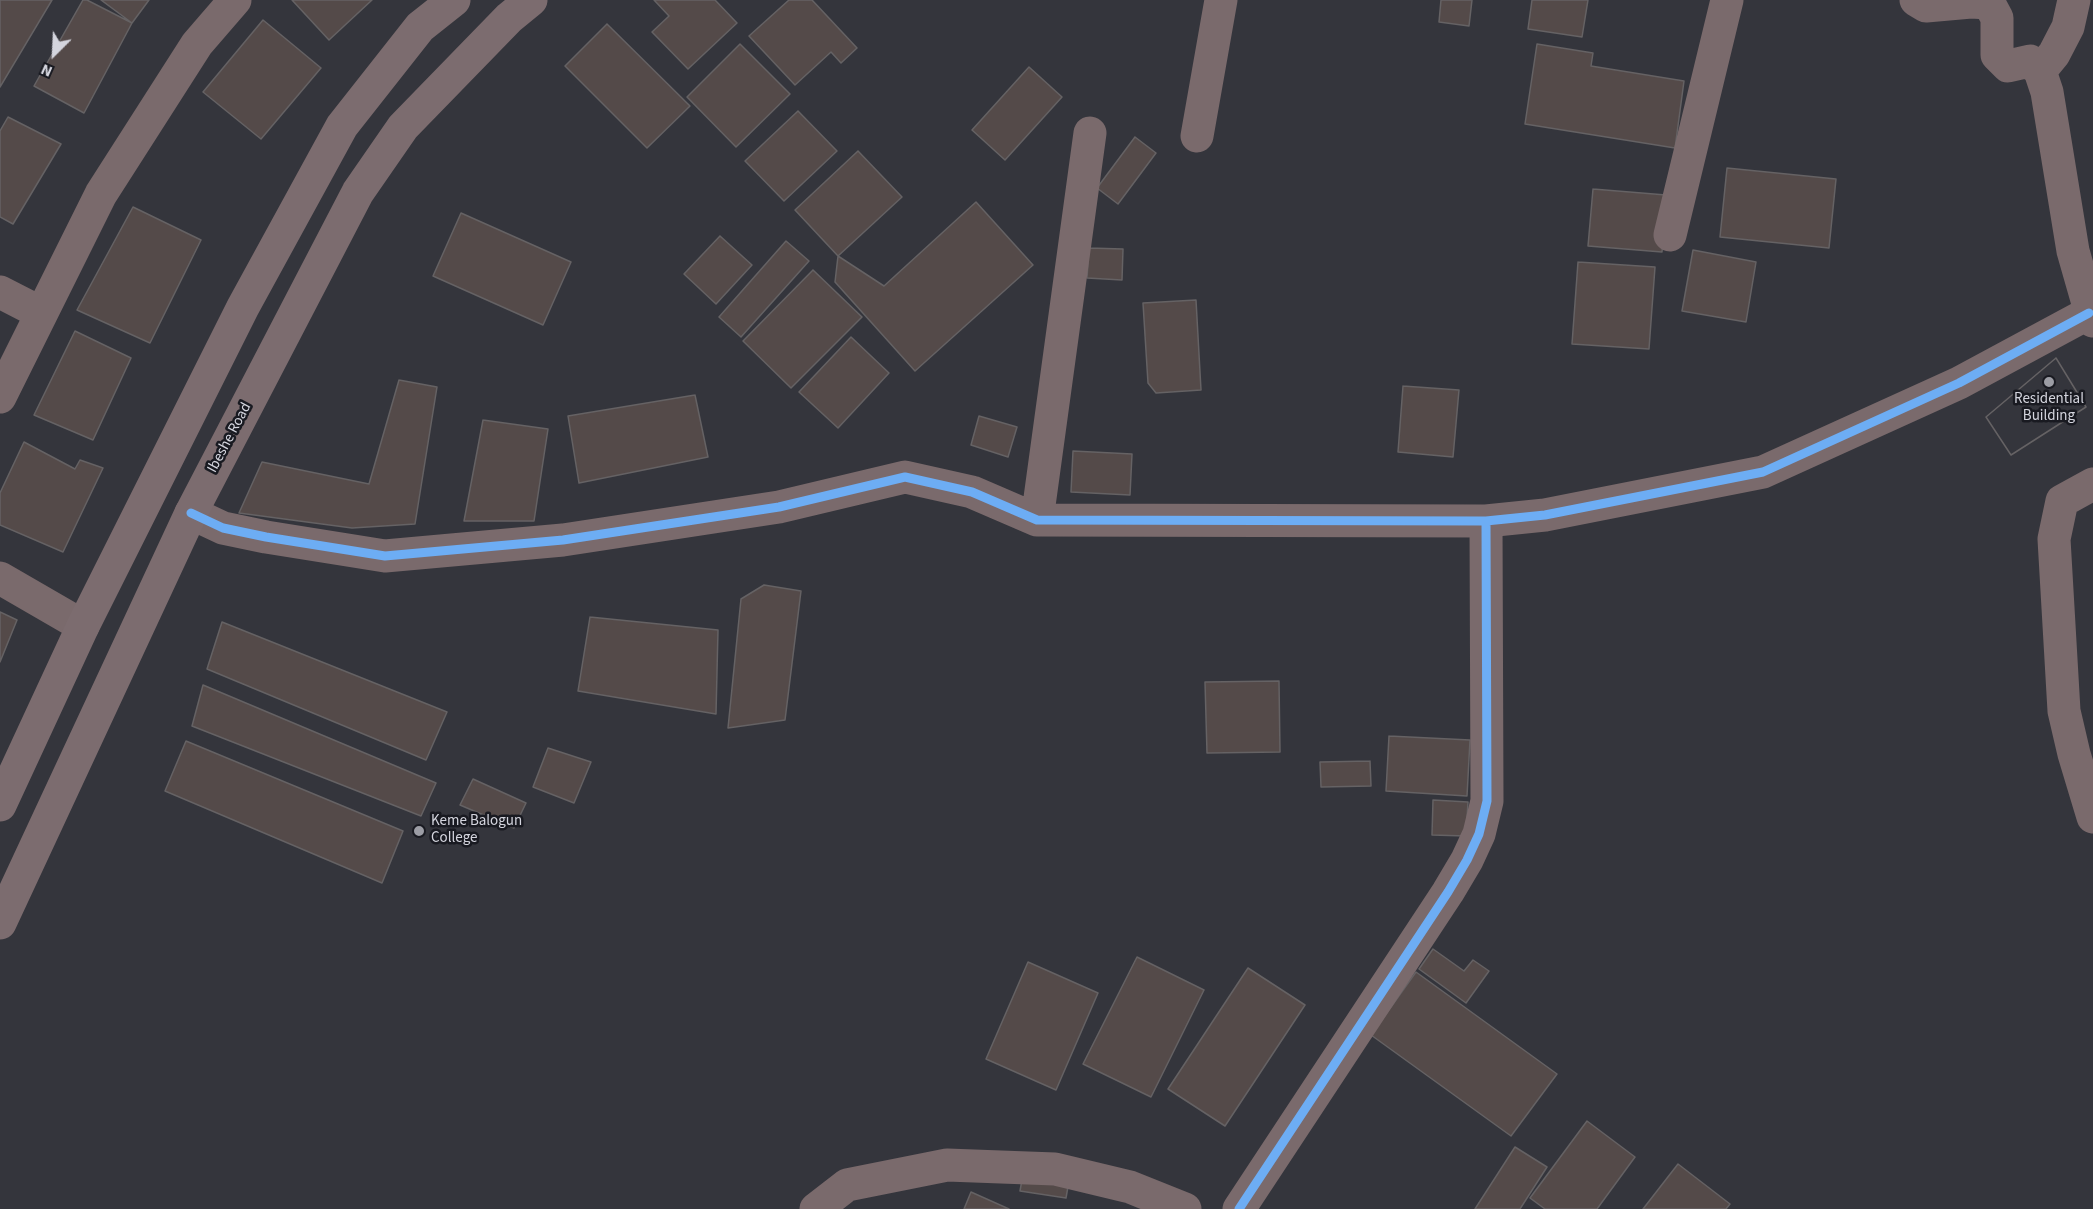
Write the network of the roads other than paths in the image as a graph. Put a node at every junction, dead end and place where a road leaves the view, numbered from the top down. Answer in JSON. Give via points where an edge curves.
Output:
{"nodes":[{"id":1,"x":236,"y":0,"type":"edge"},
{"id":2,"x":454,"y":0,"type":"edge"},
{"id":3,"x":531,"y":0,"type":"edge"},
{"id":4,"x":1221,"y":0,"type":"edge"},
{"id":5,"x":1727,"y":0,"type":"edge"},
{"id":6,"x":1916,"y":0,"type":"edge"},
{"id":7,"x":2074,"y":0,"type":"edge"},
{"id":8,"x":2040,"y":71,"type":"junction"},
{"id":9,"x":1090,"y":133,"type":"dead end"},
{"id":10,"x":1197,"y":136,"type":"dead end"},
{"id":11,"x":2080,"y":210,"type":"edge"},
{"id":12,"x":1670,"y":235,"type":"dead end"},
{"id":13,"x":0,"y":292,"type":"edge"},
{"id":14,"x":41,"y":313,"type":"junction"},
{"id":15,"x":2091,"y":317,"type":"edge"},
{"id":16,"x":0,"y":397,"type":"edge"},
{"id":17,"x":2093,"y":484,"type":"edge"},
{"id":18,"x":191,"y":513,"type":"junction"},
{"id":19,"x":1037,"y":520,"type":"junction"},
{"id":20,"x":1486,"y":521,"type":"junction"},
{"id":21,"x":0,"y":578,"type":"edge"},
{"id":22,"x":83,"y":626,"type":"junction"},
{"id":23,"x":2064,"y":711,"type":"junction"},
{"id":24,"x":2093,"y":743,"type":"edge"},
{"id":25,"x":0,"y":805,"type":"edge"},
{"id":26,"x":2093,"y":817,"type":"edge"},
{"id":27,"x":0,"y":923,"type":"edge"},
{"id":28,"x":1126,"y":1198,"type":"edge"},
{"id":29,"x":816,"y":1209,"type":"edge"},
{"id":30,"x":1185,"y":1209,"type":"edge"},
{"id":31,"x":1239,"y":1209,"type":"edge"}],
"edges":[{"from":1,"to":14,"type":"street","via":[[197,44],[101,194]]},
{"from":2,"to":22,"type":"main road","via":[[420,27],[342,126],[243,307]]},
{"from":3,"to":18,"type":"main road","name":"Ibeshe Road","via":[[403,127],[358,192]]},
{"from":4,"to":10,"type":"street"},
{"from":5,"to":12,"type":"street"},
{"from":6,"to":8,"type":"street","via":[[1926,6],[1989,3],[1997,18],[1997,55],[2008,66],[2030,62]]},
{"from":7,"to":8,"type":"street","via":[[2068,27]]},
{"from":8,"to":11,"type":"street"},
{"from":9,"to":19,"type":"street"},
{"from":11,"to":15,"type":"street","via":[[2073,251]]},
{"from":13,"to":14,"type":"street"},
{"from":14,"to":16,"type":"street"},
{"from":15,"to":20,"type":"street","via":[[1959,383],[1763,472],[1545,516]]},
{"from":17,"to":23,"type":"street","via":[[2062,501],[2054,539]]},
{"from":18,"to":19,"type":"street","via":[[223,528],[385,556],[563,540],[779,507],[905,477],[972,492]]},
{"from":18,"to":27,"type":"main road","name":"Ibeshe Road"},
{"from":19,"to":20,"type":"street"},
{"from":20,"to":31,"type":"street","via":[[1487,801],[1479,834],[1448,892]]},
{"from":21,"to":22,"type":"street"},
{"from":22,"to":25,"type":"main road"},
{"from":23,"to":24,"type":"street"},
{"from":23,"to":26,"type":"street"},
{"from":28,"to":29,"type":"street","via":[[1055,1169],[947,1164],[847,1185]]},
{"from":28,"to":30,"type":"street"}]}
